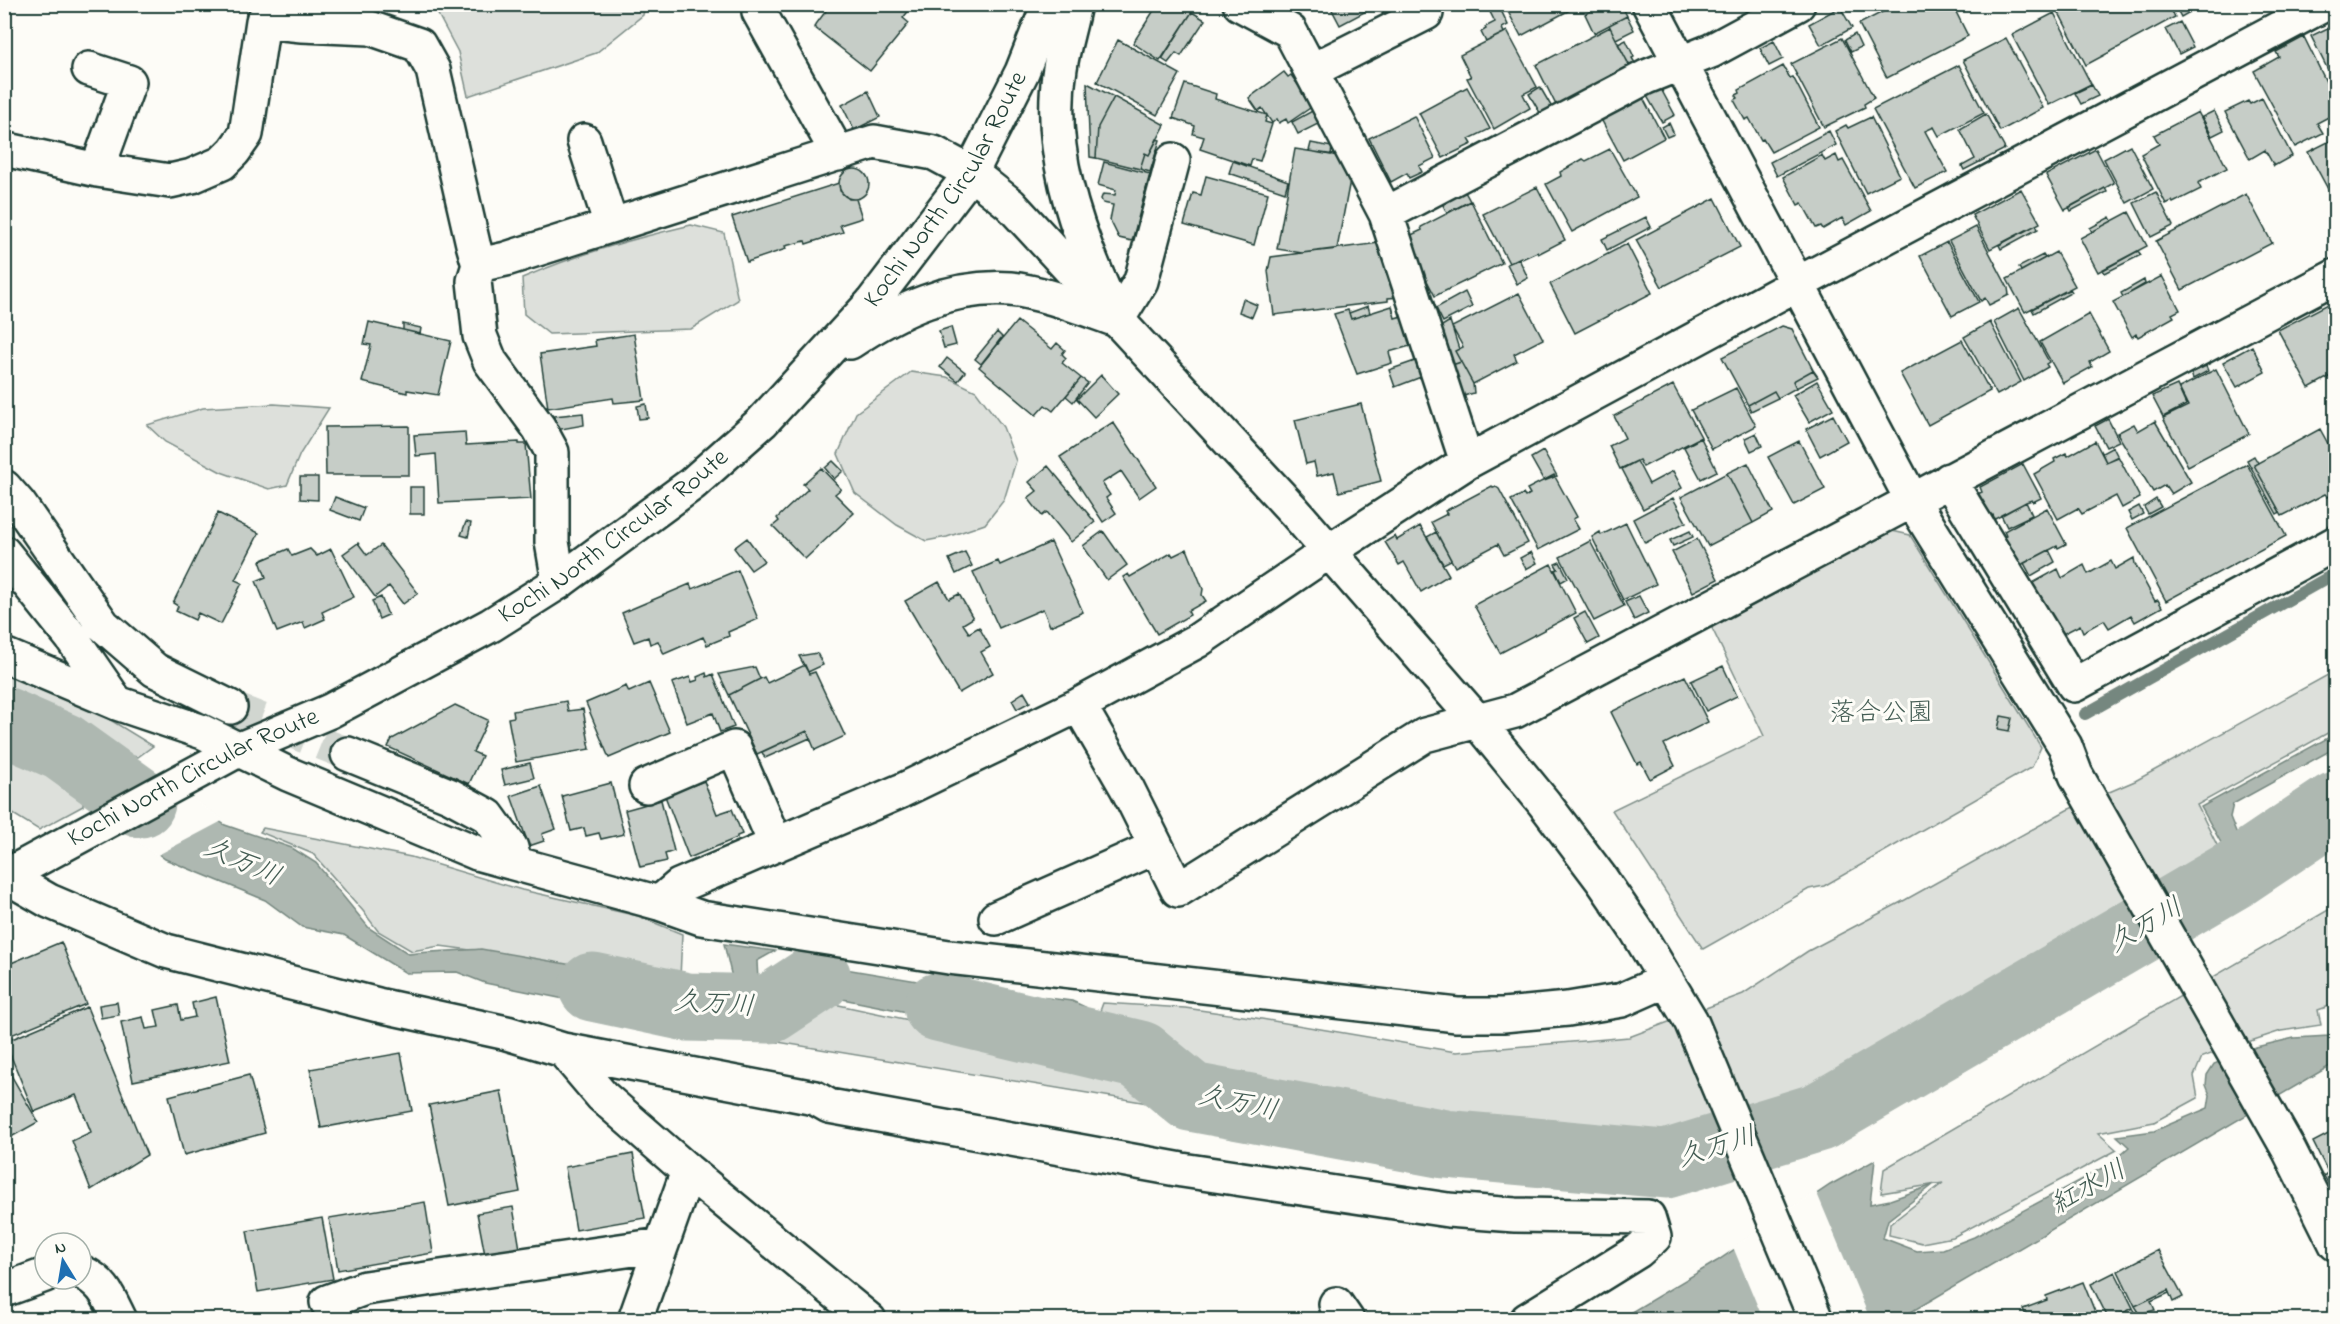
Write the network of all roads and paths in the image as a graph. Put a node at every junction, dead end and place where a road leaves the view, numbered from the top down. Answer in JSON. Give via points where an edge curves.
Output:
{"nodes":[{"id":1,"x":1049,"y":4,"type":"edge"},
{"id":2,"x":1074,"y":4,"type":"edge"},
{"id":3,"x":1240,"y":4,"type":"edge"},
{"id":4,"x":1649,"y":4,"type":"edge"},
{"id":5,"x":1798,"y":4,"type":"edge"},
{"id":6,"x":2325,"y":4,"type":"edge"},
{"id":7,"x":759,"y":12,"type":"dead end"},
{"id":8,"x":1426,"y":13,"type":"dead end"},
{"id":9,"x":1682,"y":64,"type":"junction"},
{"id":10,"x":89,"y":69,"type":"dead end"},
{"id":11,"x":1311,"y":71,"type":"junction"},
{"id":12,"x":584,"y":141,"type":"dead end"},
{"id":13,"x":4,"y":149,"type":"edge"},
{"id":14,"x":838,"y":154,"type":"junction"},
{"id":15,"x":1173,"y":160,"type":"dead end"},
{"id":16,"x":97,"y":170,"type":"junction"},
{"id":17,"x":971,"y":173,"type":"junction"},
{"id":18,"x":1386,"y":214,"type":"junction"},
{"id":19,"x":611,"y":225,"type":"junction"},
{"id":20,"x":479,"y":264,"type":"junction"},
{"id":21,"x":2336,"y":276,"type":"edge"},
{"id":22,"x":1797,"y":284,"type":"junction"},
{"id":23,"x":1117,"y":320,"type":"junction"},
{"id":24,"x":816,"y":364,"type":"junction"},
{"id":25,"x":1467,"y":462,"type":"junction"},
{"id":26,"x":1949,"y":480,"type":"junction"},
{"id":27,"x":4,"y":487,"type":"edge"},
{"id":28,"x":1912,"y":500,"type":"junction"},
{"id":29,"x":2336,"y":543,"type":"edge"},
{"id":30,"x":1328,"y":552,"type":"junction"},
{"id":31,"x":4,"y":553,"type":"edge"},
{"id":32,"x":560,"y":582,"type":"junction"},
{"id":33,"x":4,"y":655,"type":"edge"},
{"id":34,"x":117,"y":703,"type":"junction"},
{"id":35,"x":1079,"y":705,"type":"junction"},
{"id":36,"x":230,"y":707,"type":"tunnel mouth"},
{"id":37,"x":1477,"y":721,"type":"junction"},
{"id":38,"x":240,"y":749,"type":"junction"},
{"id":39,"x":348,"y":754,"type":"tunnel mouth"},
{"id":40,"x":646,"y":786,"type":"dead end"},
{"id":41,"x":776,"y":844,"type":"junction"},
{"id":42,"x":1156,"y":847,"type":"junction"},
{"id":43,"x":514,"y":863,"type":"junction"},
{"id":44,"x":11,"y":872,"type":"edge"},
{"id":45,"x":659,"y":903,"type":"junction"},
{"id":46,"x":996,"y":918,"type":"dead end"},
{"id":47,"x":1669,"y":985,"type":"junction"},
{"id":48,"x":563,"y":1050,"type":"junction"},
{"id":49,"x":688,"y":1171,"type":"junction"},
{"id":50,"x":2336,"y":1244,"type":"edge"},
{"id":51,"x":661,"y":1245,"type":"junction"},
{"id":52,"x":93,"y":1277,"type":"edge"},
{"id":53,"x":33,"y":1279,"type":"edge"},
{"id":54,"x":4,"y":1290,"type":"edge"},
{"id":55,"x":327,"y":1302,"type":"dead end"},
{"id":56,"x":853,"y":1314,"type":"edge"},
{"id":57,"x":120,"y":1320,"type":"edge"},
{"id":58,"x":635,"y":1320,"type":"edge"},
{"id":59,"x":1527,"y":1320,"type":"edge"},
{"id":60,"x":1816,"y":1320,"type":"edge"}],
"edges":[{"from":1,"to":17,"type":"street","name":"Kochi North Circular Route","via":[[1022,72]]},
{"from":2,"to":23,"type":"street","via":[[1059,69],[1060,156],[1078,225]]},
{"from":3,"to":11,"type":"street","via":[[1290,31]]},
{"from":4,"to":9,"type":"street"},
{"from":5,"to":9,"type":"street"},
{"from":6,"to":22,"type":"street"},
{"from":7,"to":14,"type":"street"},
{"from":8,"to":11,"type":"street"},
{"from":9,"to":18,"type":"street","via":[[1646,77]]},
{"from":9,"to":22,"type":"street"},
{"from":10,"to":16,"type":"street","via":[[129,82]]},
{"from":11,"to":18,"type":"street"},
{"from":12,"to":19,"type":"street"},
{"from":13,"to":16,"type":"street"},
{"from":14,"to":17,"type":"street","via":[[874,142],[934,153]]},
{"from":14,"to":19,"type":"street"},
{"from":15,"to":23,"type":"street","via":[[1141,281]]},
{"from":16,"to":20,"type":"street","via":[[170,181],[222,163],[246,134],[263,21],[370,28],[419,45],[433,70]]},
{"from":17,"to":23,"type":"street","via":[[1010,204]]},
{"from":17,"to":24,"type":"street","name":"Kochi North Circular Route","via":[[871,304]]},
{"from":18,"to":25,"type":"street"},
{"from":19,"to":20,"type":"street"},
{"from":20,"to":32,"type":"street","via":[[474,281],[480,336],[490,361],[552,452],[552,542]]},
{"from":21,"to":26,"type":"street"},
{"from":22,"to":25,"type":"street"},
{"from":22,"to":28,"type":"street"},
{"from":23,"to":24,"type":"street","via":[[1012,289],[974,290],[918,304]]},
{"from":23,"to":30,"type":"street"},
{"from":24,"to":32,"type":"street","name":"Kochi North Circular Route","via":[[762,422],[692,484]]},
{"from":25,"to":30,"type":"street"},
{"from":26,"to":28,"type":"street"},
{"from":26,"to":29,"type":"street","via":[[2074,685]]},
{"from":27,"to":36,"type":"street","via":[[20,504],[103,625],[155,670]]},
{"from":28,"to":37,"type":"street","via":[[1515,711]]},
{"from":28,"to":50,"type":"street","via":[[2065,746],[2076,775],[2289,1150]]},
{"from":30,"to":35,"type":"street","via":[[1197,641]]},
{"from":30,"to":37,"type":"street"},
{"from":31,"to":34,"type":"street","via":[[72,638]]},
{"from":32,"to":38,"type":"street","name":"Kochi North Circular Route","via":[[491,625],[330,711]]},
{"from":33,"to":34,"type":"street"},
{"from":34,"to":38,"type":"street"},
{"from":35,"to":41,"type":"street","via":[[901,791]]},
{"from":35,"to":42,"type":"street"},
{"from":37,"to":42,"type":"street","via":[[1425,735],[1178,890]]},
{"from":37,"to":47,"type":"street","via":[[1602,880]]},
{"from":38,"to":43,"type":"street","via":[[288,774],[469,850]]},
{"from":38,"to":44,"type":"street","name":"Kochi North Circular Route"},
{"from":39,"to":43,"type":"street","via":[[451,796],[488,816],[511,848]]},
{"from":40,"to":41,"type":"street","via":[[734,748]]},
{"from":41,"to":45,"type":"street","via":[[679,886]]},
{"from":42,"to":46,"type":"street"},
{"from":43,"to":45,"type":"street"},
{"from":44,"to":48,"type":"street","via":[[50,901],[165,951]]},
{"from":45,"to":47,"type":"street","via":[[701,918],[949,957],[1457,1015],[1568,1009],[1622,1000]]},
{"from":47,"to":60,"type":"street","via":[[1691,1021]]},
{"from":48,"to":49,"type":"street","via":[[602,1096]]},
{"from":48,"to":59,"type":"street","via":[[815,1098],[829,1106],[1182,1170],[1357,1197],[1515,1215],[1648,1217],[1654,1237],[1638,1251]]},
{"from":49,"to":51,"type":"street"},
{"from":49,"to":56,"type":"street"},
{"from":51,"to":55,"type":"street","via":[[365,1288]]},
{"from":51,"to":58,"type":"street"},
{"from":52,"to":57,"type":"street"},
{"from":53,"to":54,"type":"street"}]}
